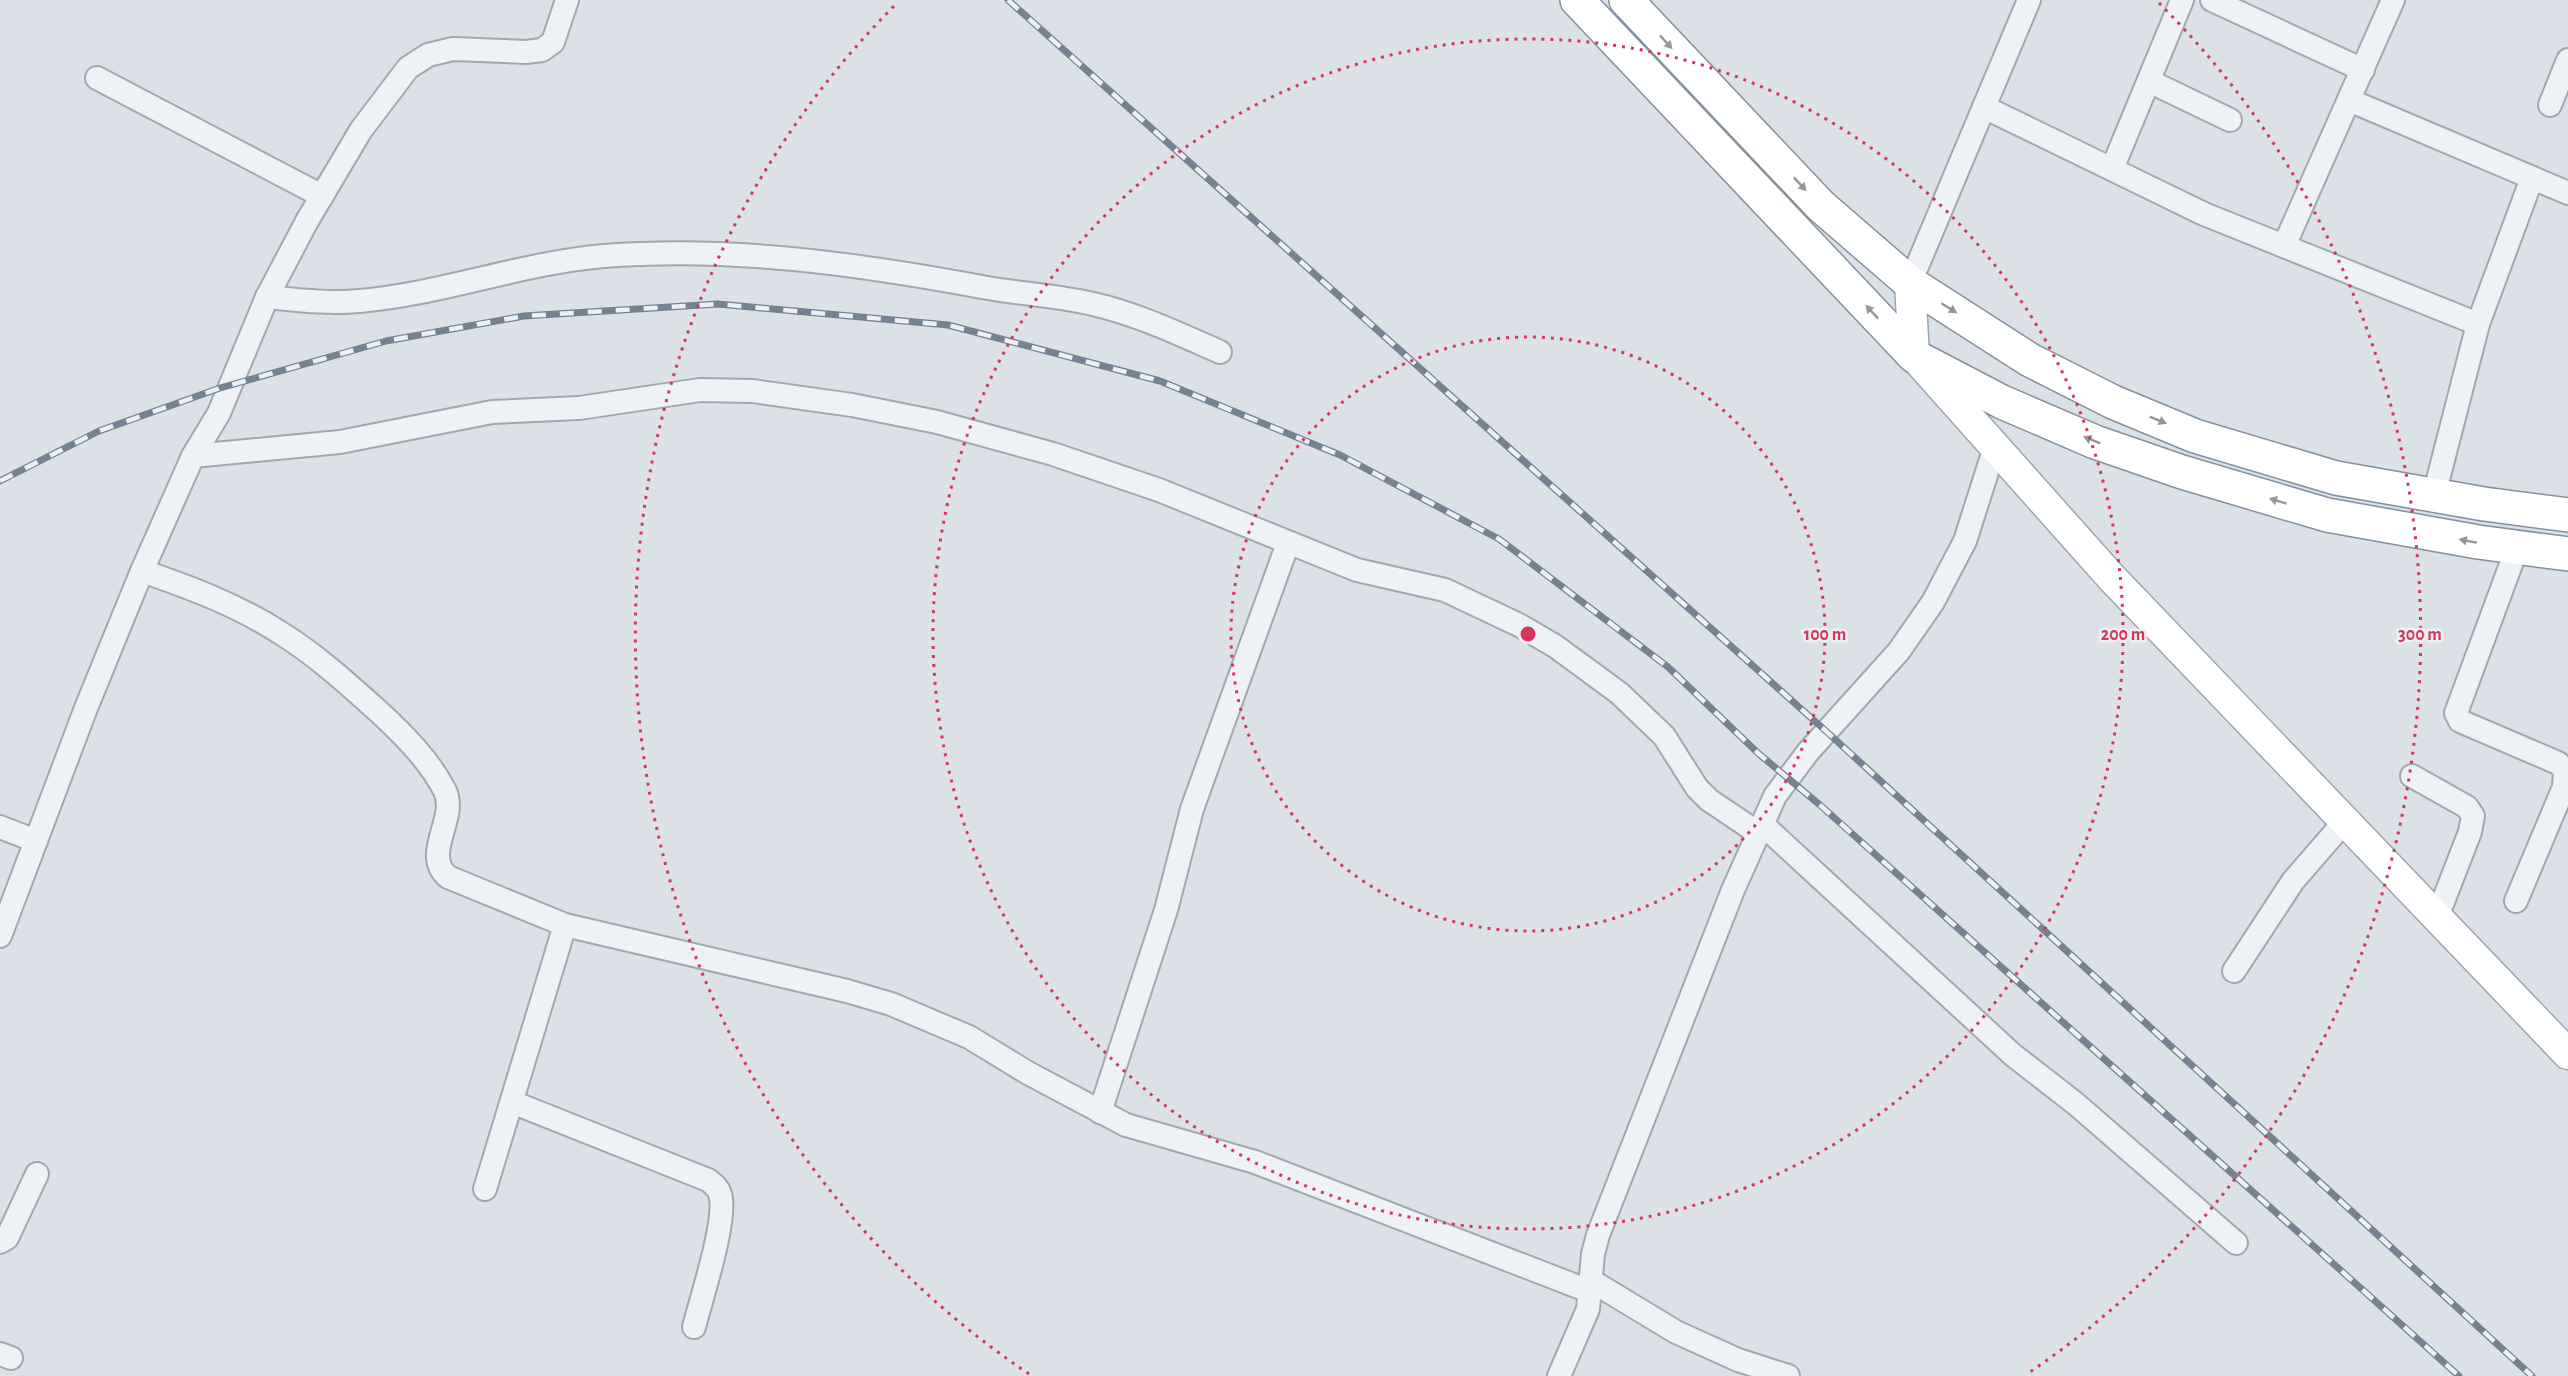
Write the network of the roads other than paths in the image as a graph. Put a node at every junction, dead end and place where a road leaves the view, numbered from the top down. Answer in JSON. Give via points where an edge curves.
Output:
{"nodes":[{"id":1,"x":567,"y":0,"type":"edge"},
{"id":2,"x":1576,"y":0,"type":"edge"},
{"id":3,"x":1626,"y":0,"type":"edge"},
{"id":4,"x":2029,"y":0,"type":"edge"},
{"id":5,"x":2182,"y":0,"type":"edge"},
{"id":6,"x":2212,"y":0,"type":"edge"},
{"id":7,"x":2393,"y":0,"type":"edge"},
{"id":8,"x":2568,"y":60,"type":"edge"},
{"id":9,"x":2363,"y":70,"type":"junction"},
{"id":10,"x":97,"y":78,"type":"dead end"},
{"id":11,"x":2149,"y":81,"type":"junction"},
{"id":12,"x":2349,"y":100,"type":"junction"},
{"id":13,"x":2550,"y":105,"type":"dead end"},
{"id":14,"x":1984,"y":107,"type":"junction"},
{"id":15,"x":2230,"y":120,"type":"dead end"},
{"id":16,"x":2112,"y":169,"type":"junction"},
{"id":17,"x":2532,"y":178,"type":"junction"},
{"id":18,"x":2568,"y":193,"type":"edge"},
{"id":19,"x":322,"y":196,"type":"junction"},
{"id":20,"x":2284,"y":246,"type":"junction"},
{"id":21,"x":1910,"y":283,"type":"junction"},
{"id":22,"x":267,"y":297,"type":"junction"},
{"id":23,"x":2478,"y":324,"type":"junction"},
{"id":24,"x":1220,"y":352,"type":"dead end"},
{"id":25,"x":1914,"y":356,"type":"junction"},
{"id":26,"x":1995,"y":447,"type":"junction"},
{"id":27,"x":194,"y":456,"type":"junction"},
{"id":28,"x":2434,"y":495,"type":"junction"},
{"id":29,"x":2568,"y":515,"type":"edge"},
{"id":30,"x":1288,"y":543,"type":"junction"},
{"id":31,"x":2517,"y":548,"type":"junction"},
{"id":32,"x":2568,"y":554,"type":"edge"},
{"id":33,"x":142,"y":571,"type":"junction"},
{"id":34,"x":2412,"y":776,"type":"dead end"},
{"id":35,"x":2345,"y":821,"type":"junction"},
{"id":36,"x":0,"y":827,"type":"edge"},
{"id":37,"x":1760,"y":828,"type":"junction"},
{"id":38,"x":36,"y":841,"type":"junction"},
{"id":39,"x":2516,"y":901,"type":"dead end"},
{"id":40,"x":2437,"y":917,"type":"junction"},
{"id":41,"x":566,"y":925,"type":"junction"},
{"id":42,"x":0,"y":936,"type":"edge"},
{"id":43,"x":2234,"y":972,"type":"dead end"},
{"id":44,"x":2568,"y":1054,"type":"edge"},
{"id":45,"x":512,"y":1101,"type":"junction"},
{"id":46,"x":1100,"y":1112,"type":"junction"},
{"id":47,"x":37,"y":1174,"type":"dead end"},
{"id":48,"x":485,"y":1189,"type":"dead end"},
{"id":49,"x":0,"y":1242,"type":"edge"},
{"id":50,"x":2236,"y":1243,"type":"dead end"},
{"id":51,"x":1590,"y":1286,"type":"junction"},
{"id":52,"x":694,"y":1327,"type":"dead end"},
{"id":53,"x":1559,"y":1376,"type":"edge"},
{"id":54,"x":1788,"y":1376,"type":"edge"}],
"edges":[{"from":1,"to":19,"type":"street","via":[[553,42],[542,50],[453,49],[428,55],[408,68],[362,130]]},
{"from":25,"to":2,"type":"highway","one_way":true},
{"from":3,"to":21,"type":"highway","one_way":true,"via":[[1821,206]]},
{"from":4,"to":14,"type":"street"},
{"from":5,"to":11,"type":"street"},
{"from":6,"to":9,"type":"street"},
{"from":7,"to":9,"type":"street"},
{"from":8,"to":13,"type":"street"},
{"from":9,"to":12,"type":"street"},
{"from":10,"to":19,"type":"street"},
{"from":11,"to":15,"type":"street"},
{"from":11,"to":16,"type":"street"},
{"from":12,"to":17,"type":"street"},
{"from":12,"to":20,"type":"street"},
{"from":14,"to":16,"type":"street"},
{"from":14,"to":21,"type":"street"},
{"from":16,"to":20,"type":"street","via":[[2204,214]]},
{"from":17,"to":18,"type":"street"},
{"from":17,"to":23,"type":"street"},
{"from":19,"to":22,"type":"street"},
{"from":20,"to":23,"type":"street"},
{"from":21,"to":25,"type":"main road"},
{"from":21,"to":28,"type":"highway","one_way":true,"via":[[2030,360],[2113,402],[2195,436],[2336,478]]},
{"from":22,"to":24,"type":"street","via":[[360,301],[603,256],[747,255],[832,263],[1093,304]]},
{"from":22,"to":27,"type":"street","via":[[219,413]]},
{"from":23,"to":28,"type":"street"},
{"from":25,"to":26,"type":"main road"},
{"from":31,"to":25,"type":"highway","one_way":true,"via":[[2327,515],[2182,472],[2095,442],[2012,406]]},
{"from":26,"to":35,"type":"main road","via":[[2111,577]]},
{"from":26,"to":37,"type":"street","via":[[1965,541],[1933,602],[1899,651],[1808,752],[1775,796]]},
{"from":27,"to":30,"type":"street","via":[[340,442],[492,412],[579,408],[700,390],[753,391],[937,422],[1053,454],[1159,490]]},
{"from":27,"to":33,"type":"street"},
{"from":28,"to":29,"type":"highway"},
{"from":30,"to":37,"type":"street","via":[[1356,570],[1445,590],[1555,646],[1641,712],[1664,736],[1697,788],[1721,811]]},
{"from":30,"to":46,"type":"street","via":[[1192,809],[1166,910]]},
{"from":31,"to":32,"type":"highway"},
{"from":31,"to":39,"type":"street","via":[[2456,714],[2460,721],[2558,763],[2565,770],[2564,787]]},
{"from":33,"to":38,"type":"street"},
{"from":33,"to":41,"type":"street","via":[[253,618],[345,680],[403,734],[446,794],[447,813],[438,854],[441,871]]},
{"from":34,"to":40,"type":"street","via":[[2467,807],[2473,816]]},
{"from":35,"to":40,"type":"main road"},
{"from":35,"to":43,"type":"street","via":[[2293,881]]},
{"from":36,"to":38,"type":"street"},
{"from":37,"to":50,"type":"street","via":[[2013,1055]]},
{"from":37,"to":51,"type":"street","via":[[1598,1235]]},
{"from":38,"to":42,"type":"street"},
{"from":40,"to":44,"type":"main road"},
{"from":41,"to":45,"type":"street"},
{"from":41,"to":46,"type":"street","via":[[891,1004],[969,1037]]},
{"from":45,"to":48,"type":"street"},
{"from":45,"to":52,"type":"street","via":[[716,1186],[720,1218]]},
{"from":46,"to":51,"type":"street","via":[[1126,1125],[1256,1162]]},
{"from":47,"to":49,"type":"street","via":[[7,1238]]},
{"from":51,"to":53,"type":"street","via":[[1588,1309]]},
{"from":51,"to":54,"type":"street","via":[[1676,1332],[1738,1360]]}]}
